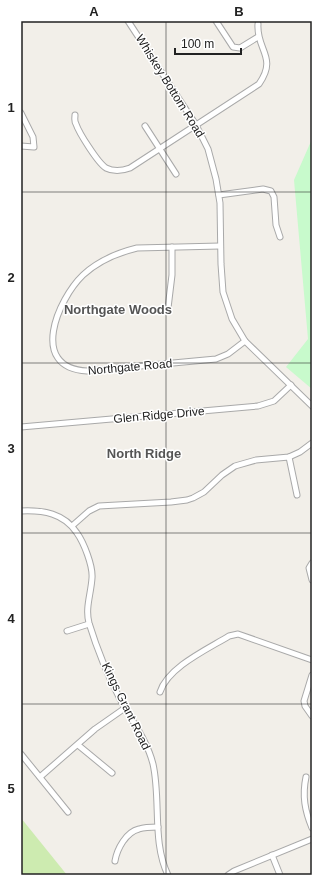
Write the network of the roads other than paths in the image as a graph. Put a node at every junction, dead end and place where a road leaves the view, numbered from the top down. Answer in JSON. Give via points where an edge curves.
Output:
{"nodes":[{"id":1,"x":128,"y":21,"type":"edge"},
{"id":2,"x":216,"y":21,"type":"edge"},
{"id":3,"x":258,"y":24,"type":"dead end"},
{"id":4,"x":258,"y":37,"type":"junction"},
{"id":5,"x":21,"y":113,"type":"edge"},
{"id":6,"x":75,"y":115,"type":"dead end"},
{"id":7,"x":196,"y":125,"type":"junction"},
{"id":8,"x":145,"y":126,"type":"dead end"},
{"id":9,"x":21,"y":146,"type":"edge"},
{"id":10,"x":159,"y":148,"type":"junction"},
{"id":11,"x":176,"y":174,"type":"dead end"},
{"id":12,"x":219,"y":195,"type":"junction"},
{"id":13,"x":280,"y":237,"type":"dead end"},
{"id":14,"x":220,"y":246,"type":"junction"},
{"id":15,"x":172,"y":247,"type":"junction"},
{"id":16,"x":168,"y":308,"type":"dead end"},
{"id":17,"x":245,"y":341,"type":"junction"},
{"id":18,"x":291,"y":385,"type":"junction"},
{"id":19,"x":312,"y":406,"type":"edge"},
{"id":20,"x":21,"y":427,"type":"edge"},
{"id":21,"x":312,"y":443,"type":"edge"},
{"id":22,"x":289,"y":457,"type":"junction"},
{"id":23,"x":297,"y":495,"type":"dead end"},
{"id":24,"x":21,"y":511,"type":"edge"},
{"id":25,"x":72,"y":526,"type":"junction"},
{"id":26,"x":312,"y":563,"type":"edge"},
{"id":27,"x":312,"y":580,"type":"edge"},
{"id":28,"x":89,"y":624,"type":"junction"},
{"id":29,"x":67,"y":631,"type":"dead end"},
{"id":30,"x":312,"y":660,"type":"edge"},
{"id":31,"x":312,"y":674,"type":"edge"},
{"id":32,"x":310,"y":684,"type":"edge"},
{"id":33,"x":160,"y":692,"type":"dead end"},
{"id":34,"x":125,"y":708,"type":"junction"},
{"id":35,"x":312,"y":716,"type":"edge"},
{"id":36,"x":78,"y":744,"type":"junction"},
{"id":37,"x":21,"y":754,"type":"edge"},
{"id":38,"x":112,"y":774,"type":"dead end"},
{"id":39,"x":40,"y":777,"type":"junction"},
{"id":40,"x":306,"y":777,"type":"dead end"},
{"id":41,"x":68,"y":812,"type":"dead end"},
{"id":42,"x":158,"y":827,"type":"junction"},
{"id":43,"x":312,"y":828,"type":"edge"},
{"id":44,"x":312,"y":839,"type":"edge"},
{"id":45,"x":272,"y":855,"type":"junction"},
{"id":46,"x":115,"y":861,"type":"dead end"},
{"id":47,"x":168,"y":875,"type":"edge"},
{"id":48,"x":228,"y":875,"type":"edge"},
{"id":49,"x":280,"y":875,"type":"edge"}],
"edges":[{"from":1,"to":7,"type":"street","name":"Whiskey Bottom Road"},
{"from":2,"to":4,"type":"street","via":[[234,47],[240,48]]},
{"from":3,"to":4,"type":"street"},
{"from":4,"to":7,"type":"street","via":[[268,62],[260,84]]},
{"from":5,"to":9,"type":"street","via":[[33,137],[34,147]]},
{"from":6,"to":10,"type":"street","via":[[78,128],[97,160],[106,168],[125,170]]},
{"from":7,"to":10,"type":"street"},
{"from":7,"to":12,"type":"street","name":"Whiskey Bottom Road","via":[[212,163]]},
{"from":8,"to":10,"type":"street"},
{"from":10,"to":11,"type":"street"},
{"from":12,"to":13,"type":"street","via":[[264,189],[271,191]]},
{"from":12,"to":14,"type":"street","name":"Whiskey Bottom Road"},
{"from":14,"to":15,"type":"street","name":"Northgate Road"},
{"from":14,"to":17,"type":"street","name":"Whiskey Bottom Road","via":[[223,292],[232,319]]},
{"from":15,"to":16,"type":"street","via":[[172,280]]},
{"from":15,"to":17,"type":"street","name":"Northgate Road","via":[[137,248],[126,251],[104,260],[84,274],[67,294],[57,317],[52,344],[58,357],[67,366],[86,371],[216,359],[228,354]]},
{"from":17,"to":18,"type":"street","name":"Whiskey Bottom Road"},
{"from":18,"to":19,"type":"street","name":"Whiskey Bottom Road"},
{"from":18,"to":20,"type":"street","name":"Glen Ridge Drive","via":[[274,401],[258,406]]},
{"from":21,"to":22,"type":"street"},
{"from":22,"to":23,"type":"street"},
{"from":22,"to":25,"type":"street","via":[[242,464],[222,475],[199,495],[187,500],[99,506]]},
{"from":24,"to":25,"type":"street","name":"Kings Grant Road","via":[[52,513]]},
{"from":25,"to":28,"type":"street","name":"Kings Grant Road","via":[[81,540],[92,572],[87,610]]},
{"from":26,"to":27,"type":"street","via":[[309,566]]},
{"from":28,"to":29,"type":"street"},
{"from":28,"to":34,"type":"street","name":"Kings Grant Road","via":[[110,680]]},
{"from":30,"to":33,"type":"street","via":[[234,634],[178,669],[166,680]]},
{"from":31,"to":32,"type":"street"},
{"from":32,"to":35,"type":"street","via":[[304,701]]},
{"from":34,"to":36,"type":"street"},
{"from":34,"to":42,"type":"street","name":"Kings Grant Road","via":[[143,738],[153,764]]},
{"from":36,"to":38,"type":"street"},
{"from":36,"to":39,"type":"street"},
{"from":37,"to":39,"type":"street"},
{"from":39,"to":41,"type":"street"},
{"from":40,"to":43,"type":"street","via":[[304,803]]},
{"from":42,"to":46,"type":"street","via":[[137,829],[132,832],[117,852]]},
{"from":42,"to":47,"type":"street","name":"Kings Grant Road"},
{"from":44,"to":45,"type":"street"},
{"from":45,"to":48,"type":"street"},
{"from":45,"to":49,"type":"street"}]}
